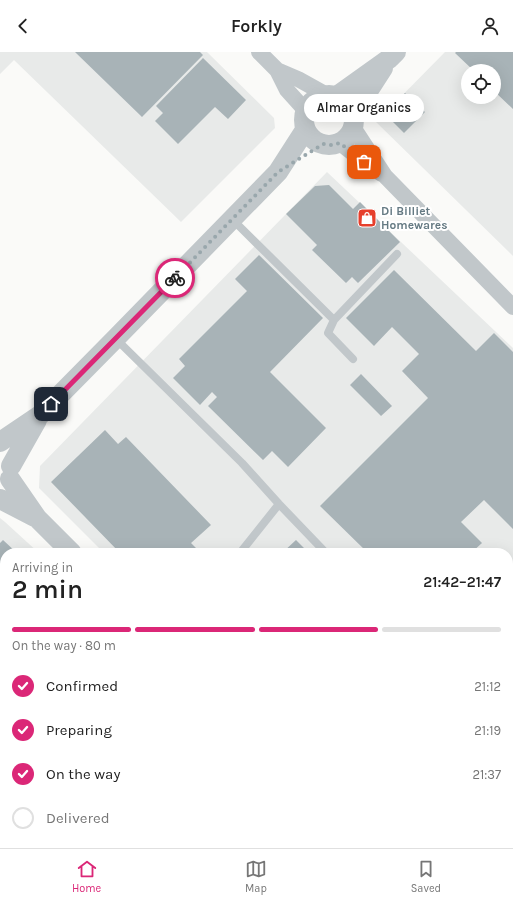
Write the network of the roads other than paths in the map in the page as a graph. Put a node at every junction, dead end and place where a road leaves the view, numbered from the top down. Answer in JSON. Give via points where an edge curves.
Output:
{"nodes":[{"id":1,"x":259,"y":52,"type":"edge"},
{"id":2,"x":393,"y":55,"type":"edge"},
{"id":3,"x":277,"y":70,"type":"junction"},
{"id":4,"x":331,"y":95,"type":"junction"},
{"id":5,"x":305,"y":110,"type":"junction"},
{"id":6,"x":353,"y":120,"type":"junction"},
{"id":7,"x":305,"y":130,"type":"junction"},
{"id":8,"x":332,"y":144,"type":"junction"},
{"id":9,"x":278,"y":172,"type":"junction"},
{"id":10,"x":385,"y":176,"type":"junction"},
{"id":11,"x":232,"y":219,"type":"junction"},
{"id":12,"x":397,"y":254,"type":"dead end"},
{"id":13,"x":513,"y":307,"type":"edge"},
{"id":14,"x":334,"y":320,"type":"junction"},
{"id":15,"x":116,"y":338,"type":"junction"},
{"id":16,"x":353,"y":359,"type":"dead end"},
{"id":17,"x":40,"y":415,"type":"junction"},
{"id":18,"x":0,"y":442,"type":"edge"},
{"id":19,"x":0,"y":448,"type":"edge"},
{"id":20,"x":7,"y":478,"type":"edge"},
{"id":21,"x":0,"y":499,"type":"edge"},
{"id":22,"x":279,"y":504,"type":"junction"},
{"id":23,"x":37,"y":518,"type":"junction"},
{"id":24,"x":67,"y":548,"type":"edge"},
{"id":25,"x":244,"y":548,"type":"edge"},
{"id":26,"x":321,"y":548,"type":"edge"}],
"edges":[{"from":1,"to":3,"type":"street"},
{"from":2,"to":4,"type":"street"},
{"from":2,"to":6,"type":"street"},
{"from":3,"to":4,"type":"street"},
{"from":3,"to":5,"type":"street","via":[[287,90]]},
{"from":4,"to":5,"type":"street","via":[[318,96]]},
{"from":4,"to":6,"type":"street","via":[[344,100],[350,106]]},
{"from":5,"to":7,"type":"street"},
{"from":6,"to":8,"type":"street","via":[[346,139]]},
{"from":6,"to":10,"type":"street"},
{"from":7,"to":8,"type":"street","via":[[316,142]]},
{"from":7,"to":9,"type":"street"},
{"from":8,"to":9,"type":"street"},
{"from":8,"to":10,"type":"street"},
{"from":9,"to":11,"type":"street"},
{"from":10,"to":13,"type":"street"},
{"from":11,"to":14,"type":"lane"},
{"from":11,"to":15,"type":"street"},
{"from":12,"to":14,"type":"lane"},
{"from":14,"to":16,"type":"lane","via":[[328,333]]},
{"from":15,"to":17,"type":"street"},
{"from":15,"to":22,"type":"lane","via":[[242,463]]},
{"from":17,"to":18,"type":"street"},
{"from":17,"to":20,"type":"street"},
{"from":19,"to":20,"type":"street","via":[[10,459]]},
{"from":20,"to":23,"type":"street"},
{"from":21,"to":23,"type":"street"},
{"from":22,"to":25,"type":"lane"},
{"from":22,"to":26,"type":"lane"},
{"from":23,"to":24,"type":"street"}]}
